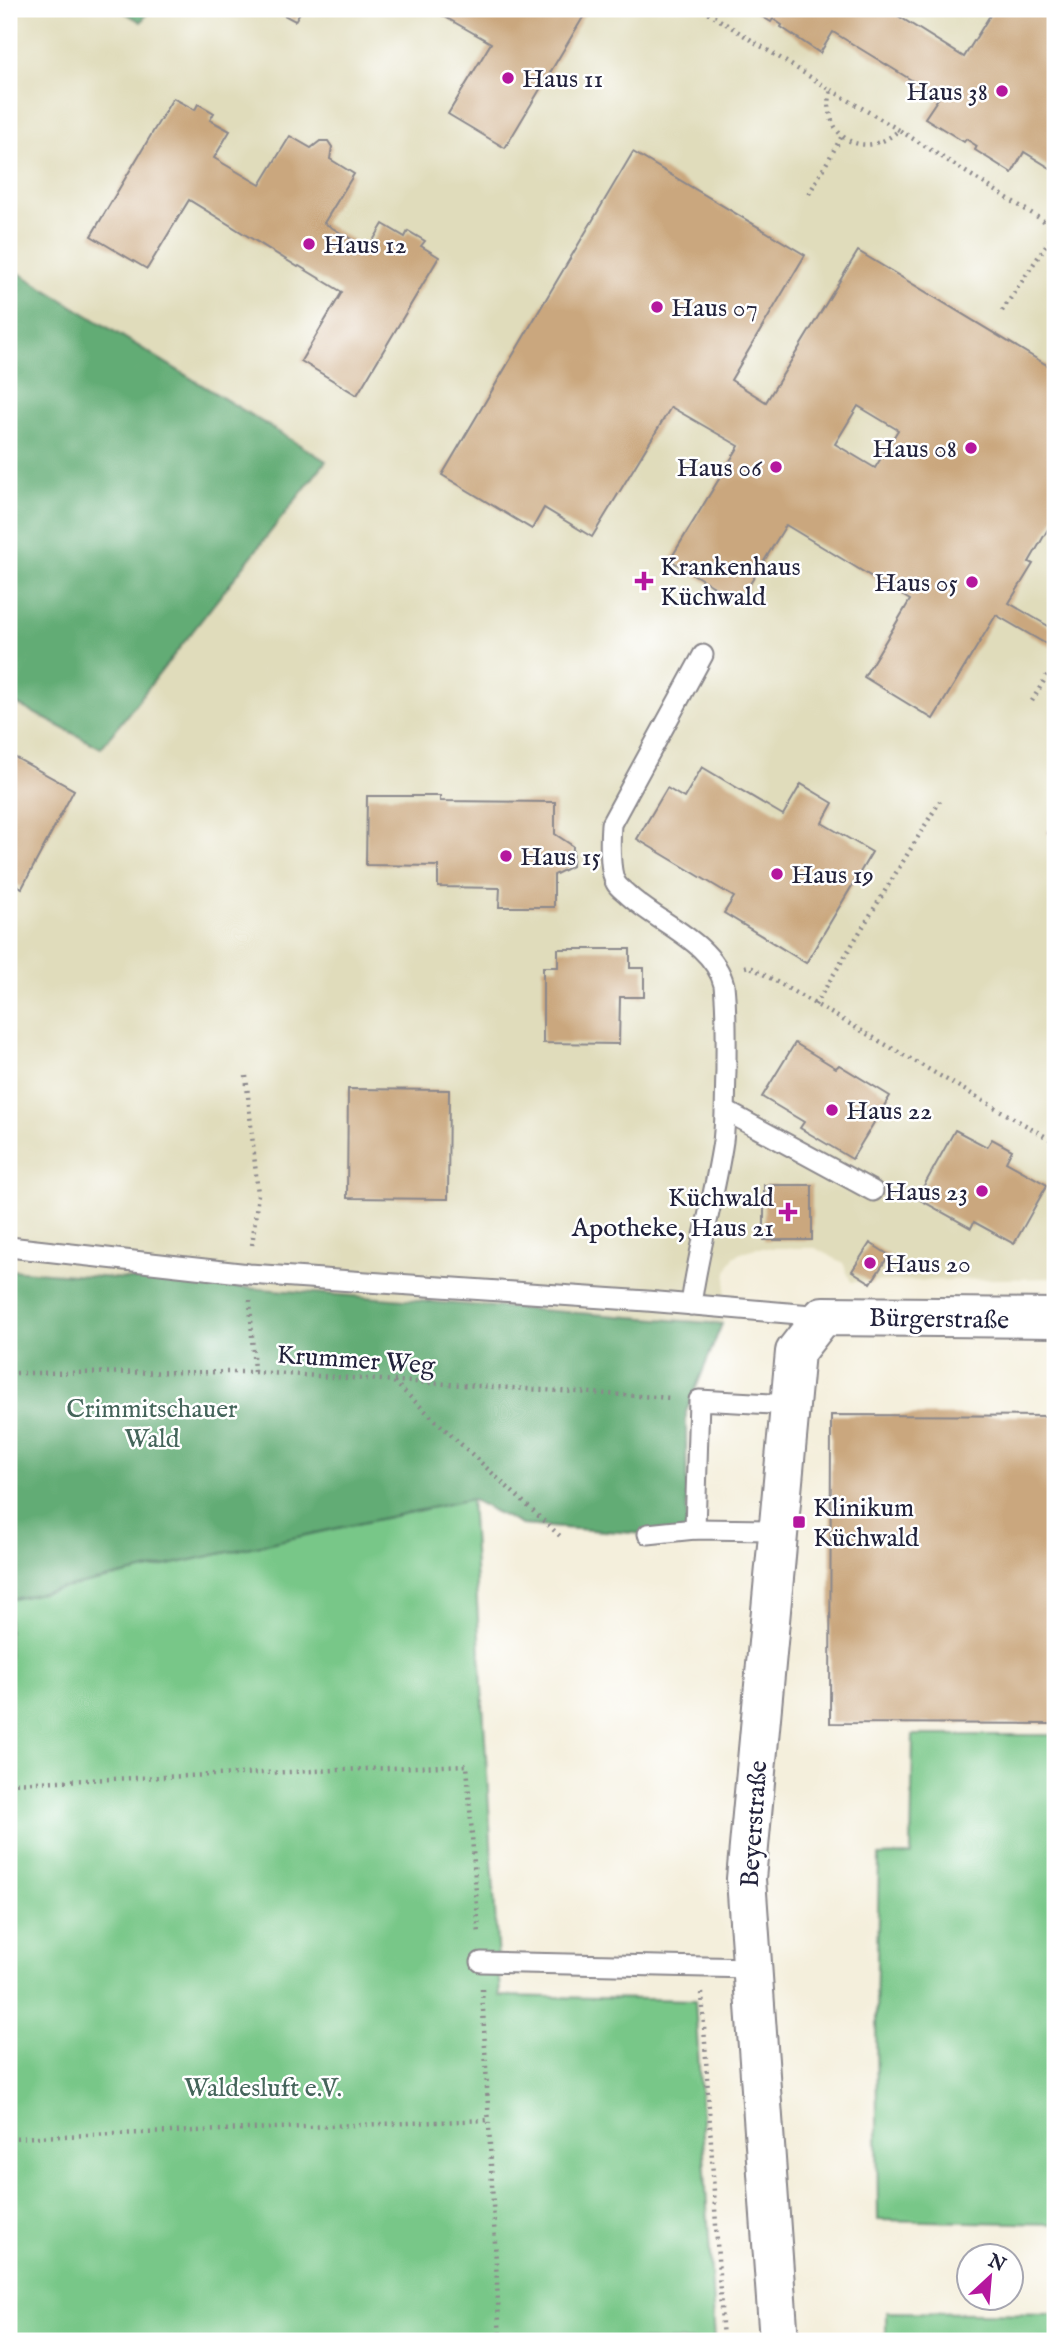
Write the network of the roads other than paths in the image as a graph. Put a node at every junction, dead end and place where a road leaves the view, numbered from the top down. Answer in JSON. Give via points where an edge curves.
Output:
{"nodes":[{"id":1,"x":703,"y":656,"type":"dead end"},
{"id":2,"x":726,"y":1111,"type":"junction"},
{"id":3,"x":873,"y":1191,"type":"dead end"},
{"id":4,"x":9,"y":1247,"type":"edge"},
{"id":5,"x":691,"y":1305,"type":"junction"},
{"id":6,"x":823,"y":1316,"type":"junction"},
{"id":7,"x":1055,"y":1318,"type":"edge"},
{"id":8,"x":790,"y":1405,"type":"junction"},
{"id":9,"x":695,"y":1529,"type":"junction"},
{"id":10,"x":779,"y":1530,"type":"junction"},
{"id":11,"x":648,"y":1534,"type":"dead end"},
{"id":12,"x":481,"y":1962,"type":"road end"},
{"id":13,"x":752,"y":1968,"type":"junction"},
{"id":14,"x":779,"y":2341,"type":"edge"}],
"edges":[{"from":1,"to":2,"type":"lane","via":[[611,824],[610,847],[615,883],[637,904],[683,933],[722,976]]},
{"from":2,"to":3,"type":"lane"},
{"from":2,"to":5,"type":"lane"},
{"from":4,"to":5,"type":"lane","via":[[249,1274]]},
{"from":5,"to":6,"type":"lane"},
{"from":6,"to":7,"type":"street","name":"Bürgerstraße"},
{"from":6,"to":8,"type":"street","name":"Beyerstraße","via":[[796,1352]]},
{"from":8,"to":9,"type":"lane","via":[[699,1400]]},
{"from":8,"to":10,"type":"street","name":"Beyerstraße"},
{"from":9,"to":10,"type":"lane"},
{"from":9,"to":11,"type":"lane"},
{"from":10,"to":13,"type":"street","name":"Beyerstraße","via":[[746,1880]]},
{"from":12,"to":13,"type":"lane"},
{"from":13,"to":14,"type":"street","name":"Beyerstraße"}]}
